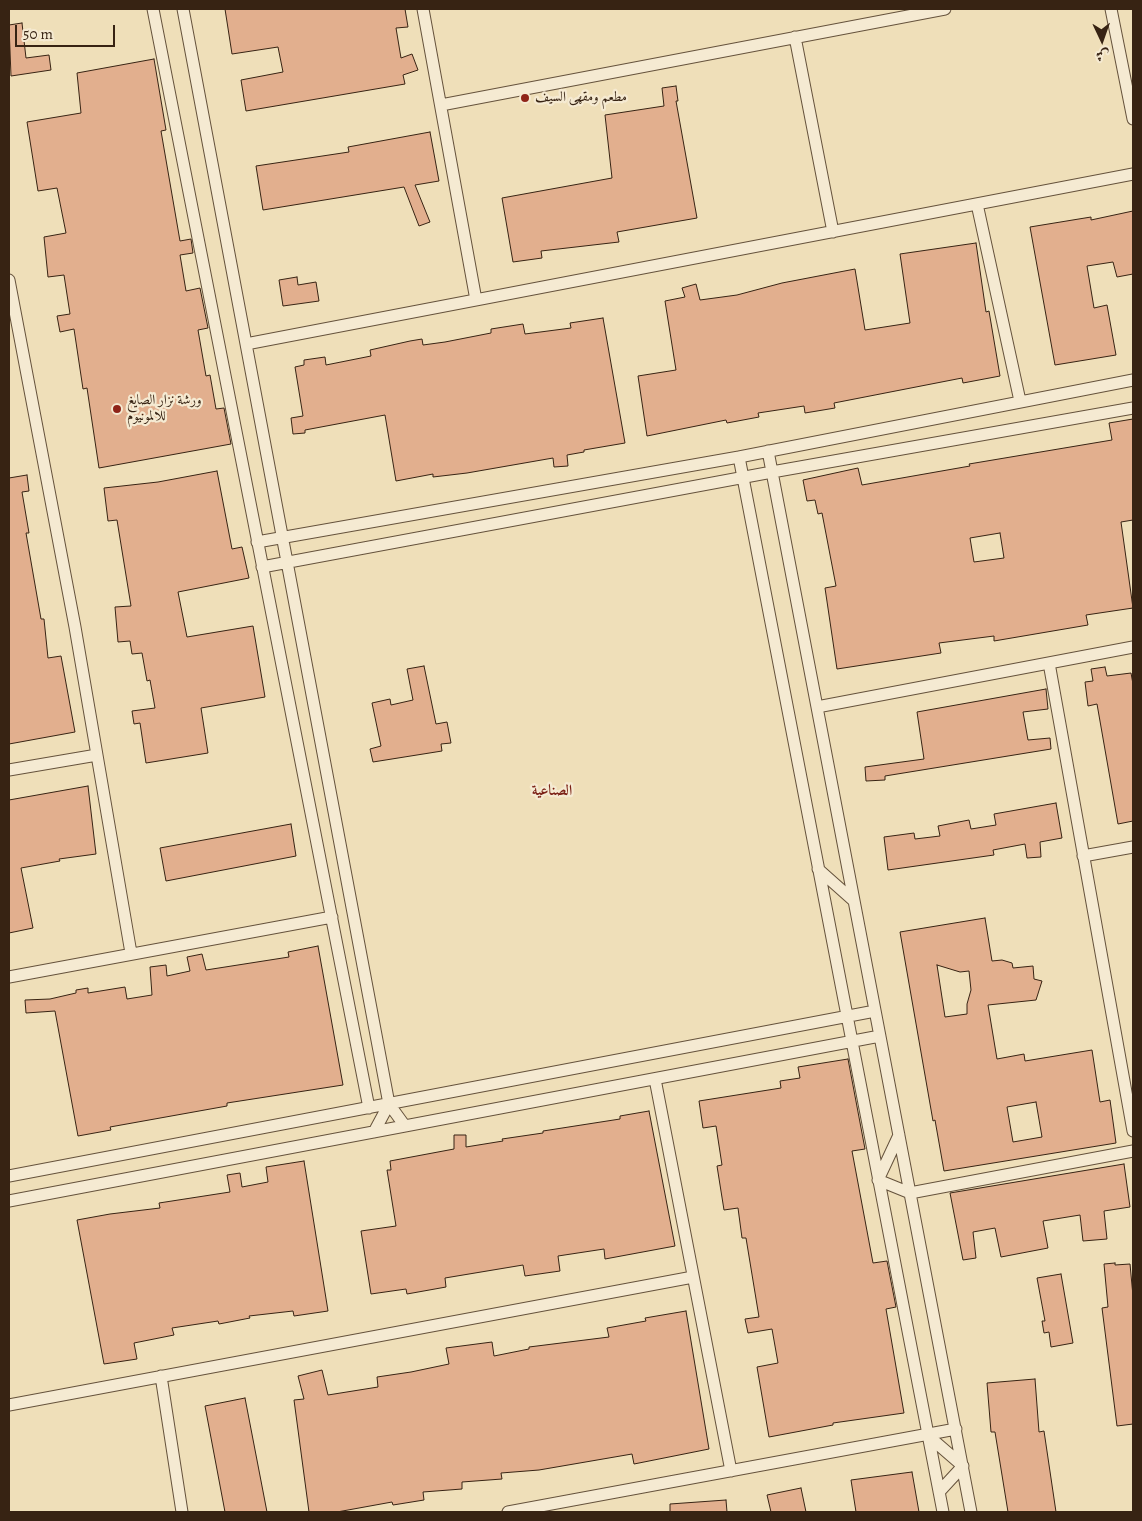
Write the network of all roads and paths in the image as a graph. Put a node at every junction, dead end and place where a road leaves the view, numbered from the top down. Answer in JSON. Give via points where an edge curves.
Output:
{"nodes":[{"id":1,"x":153,"y":9,"type":"edge"},
{"id":2,"x":183,"y":9,"type":"edge"},
{"id":3,"x":423,"y":9,"type":"edge"},
{"id":4,"x":945,"y":9,"type":"edge"},
{"id":5,"x":1112,"y":9,"type":"edge"},
{"id":6,"x":795,"y":37,"type":"junction"},
{"id":7,"x":441,"y":104,"type":"junction"},
{"id":8,"x":1133,"y":119,"type":"edge"},
{"id":9,"x":1133,"y":174,"type":"edge"},
{"id":10,"x":977,"y":204,"type":"junction"},
{"id":11,"x":833,"y":232,"type":"junction"},
{"id":12,"x":9,"y":280,"type":"edge"},
{"id":13,"x":476,"y":300,"type":"junction"},
{"id":14,"x":246,"y":344,"type":"junction"},
{"id":15,"x":1133,"y":380,"type":"edge"},
{"id":16,"x":1020,"y":401,"type":"junction"},
{"id":17,"x":1133,"y":408,"type":"edge"},
{"id":18,"x":768,"y":451,"type":"junction"},
{"id":19,"x":739,"y":457,"type":"junction"},
{"id":20,"x":772,"y":472,"type":"junction"},
{"id":21,"x":743,"y":478,"type":"junction"},
{"id":22,"x":282,"y":538,"type":"junction"},
{"id":23,"x":257,"y":542,"type":"junction"},
{"id":24,"x":287,"y":563,"type":"junction"},
{"id":25,"x":262,"y":567,"type":"junction"},
{"id":26,"x":1133,"y":647,"type":"edge"},
{"id":27,"x":1049,"y":663,"type":"junction"},
{"id":28,"x":817,"y":707,"type":"junction"},
{"id":29,"x":97,"y":755,"type":"junction"},
{"id":30,"x":9,"y":770,"type":"edge"},
{"id":31,"x":1133,"y":847,"type":"edge"},
{"id":32,"x":1084,"y":856,"type":"junction"},
{"id":33,"x":818,"y":869,"type":"junction"},
{"id":34,"x":854,"y":901,"type":"junction"},
{"id":35,"x":332,"y":916,"type":"junction"},
{"id":36,"x":131,"y":952,"type":"junction"},
{"id":37,"x":9,"y":977,"type":"edge"},
{"id":38,"x":876,"y":1012,"type":"junction"},
{"id":39,"x":846,"y":1017,"type":"junction"},
{"id":40,"x":880,"y":1036,"type":"junction"},
{"id":41,"x":851,"y":1041,"type":"junction"},
{"id":42,"x":655,"y":1079,"type":"junction"},
{"id":43,"x":389,"y":1104,"type":"junction"},
{"id":44,"x":369,"y":1108,"type":"junction"},
{"id":45,"x":405,"y":1126,"type":"junction"},
{"id":46,"x":1133,"y":1131,"type":"edge"},
{"id":47,"x":374,"y":1132,"type":"junction"},
{"id":48,"x":899,"y":1135,"type":"junction"},
{"id":49,"x":1133,"y":1151,"type":"edge"},
{"id":50,"x":9,"y":1176,"type":"edge"},
{"id":51,"x":878,"y":1180,"type":"junction"},
{"id":52,"x":910,"y":1193,"type":"junction"},
{"id":53,"x":9,"y":1201,"type":"edge"},
{"id":54,"x":693,"y":1277,"type":"junction"},
{"id":55,"x":161,"y":1376,"type":"junction"},
{"id":56,"x":9,"y":1405,"type":"edge"},
{"id":57,"x":956,"y":1429,"type":"junction"},
{"id":58,"x":926,"y":1434,"type":"junction"},
{"id":59,"x":963,"y":1466,"type":"junction"},
{"id":60,"x":731,"y":1471,"type":"junction"},
{"id":61,"x":939,"y":1492,"type":"junction"},
{"id":62,"x":182,"y":1512,"type":"edge"},
{"id":63,"x":508,"y":1512,"type":"edge"},
{"id":64,"x":943,"y":1512,"type":"edge"},
{"id":65,"x":971,"y":1512,"type":"edge"}],
"edges":[{"from":1,"to":23,"type":"street"},
{"from":2,"to":14,"type":"street"},
{"from":3,"to":7,"type":"street"},
{"from":4,"to":6,"type":"street"},
{"from":5,"to":8,"type":"street"},
{"from":6,"to":7,"type":"street"},
{"from":6,"to":11,"type":"street"},
{"from":7,"to":13,"type":"street"},
{"from":9,"to":10,"type":"street"},
{"from":10,"to":11,"type":"street"},
{"from":10,"to":16,"type":"street"},
{"from":11,"to":13,"type":"street"},
{"from":12,"to":29,"type":"street"},
{"from":13,"to":14,"type":"street"},
{"from":14,"to":22,"type":"street"},
{"from":15,"to":16,"type":"street"},
{"from":16,"to":18,"type":"street"},
{"from":17,"to":20,"type":"street"},
{"from":18,"to":19,"type":"street"},
{"from":18,"to":20,"type":"street"},
{"from":19,"to":21,"type":"street"},
{"from":19,"to":22,"type":"street"},
{"from":20,"to":21,"type":"street"},
{"from":20,"to":28,"type":"street"},
{"from":21,"to":24,"type":"street"},
{"from":21,"to":33,"type":"street"},
{"from":22,"to":23,"type":"street"},
{"from":22,"to":24,"type":"street"},
{"from":23,"to":25,"type":"street"},
{"from":24,"to":25,"type":"street"},
{"from":24,"to":43,"type":"street"},
{"from":25,"to":35,"type":"street"},
{"from":26,"to":27,"type":"street"},
{"from":27,"to":28,"type":"street"},
{"from":27,"to":32,"type":"street"},
{"from":28,"to":34,"type":"street"},
{"from":29,"to":30,"type":"street"},
{"from":29,"to":36,"type":"street"},
{"from":31,"to":32,"type":"street"},
{"from":32,"to":46,"type":"street"},
{"from":33,"to":34,"type":"street"},
{"from":33,"to":39,"type":"street"},
{"from":34,"to":38,"type":"street"},
{"from":35,"to":36,"type":"street"},
{"from":35,"to":44,"type":"street"},
{"from":36,"to":37,"type":"street"},
{"from":38,"to":39,"type":"street"},
{"from":38,"to":40,"type":"street"},
{"from":39,"to":41,"type":"street"},
{"from":39,"to":43,"type":"street"},
{"from":40,"to":41,"type":"street"},
{"from":40,"to":48,"type":"street"},
{"from":41,"to":42,"type":"street"},
{"from":41,"to":51,"type":"street"},
{"from":42,"to":45,"type":"street"},
{"from":42,"to":54,"type":"street"},
{"from":43,"to":44,"type":"street"},
{"from":43,"to":45,"type":"street"},
{"from":43,"to":47,"type":"street"},
{"from":44,"to":50,"type":"street"},
{"from":45,"to":47,"type":"street"},
{"from":47,"to":53,"type":"street"},
{"from":48,"to":51,"type":"street"},
{"from":48,"to":52,"type":"street"},
{"from":49,"to":52,"type":"street"},
{"from":51,"to":52,"type":"street"},
{"from":51,"to":58,"type":"street"},
{"from":52,"to":57,"type":"street"},
{"from":54,"to":55,"type":"street"},
{"from":54,"to":60,"type":"street"},
{"from":55,"to":56,"type":"street"},
{"from":55,"to":62,"type":"street"},
{"from":57,"to":58,"type":"street"},
{"from":57,"to":59,"type":"street"},
{"from":58,"to":59,"type":"street"},
{"from":58,"to":60,"type":"street"},
{"from":58,"to":61,"type":"street"},
{"from":59,"to":61,"type":"street"},
{"from":59,"to":65,"type":"street"},
{"from":60,"to":63,"type":"street"},
{"from":61,"to":64,"type":"street"}]}
